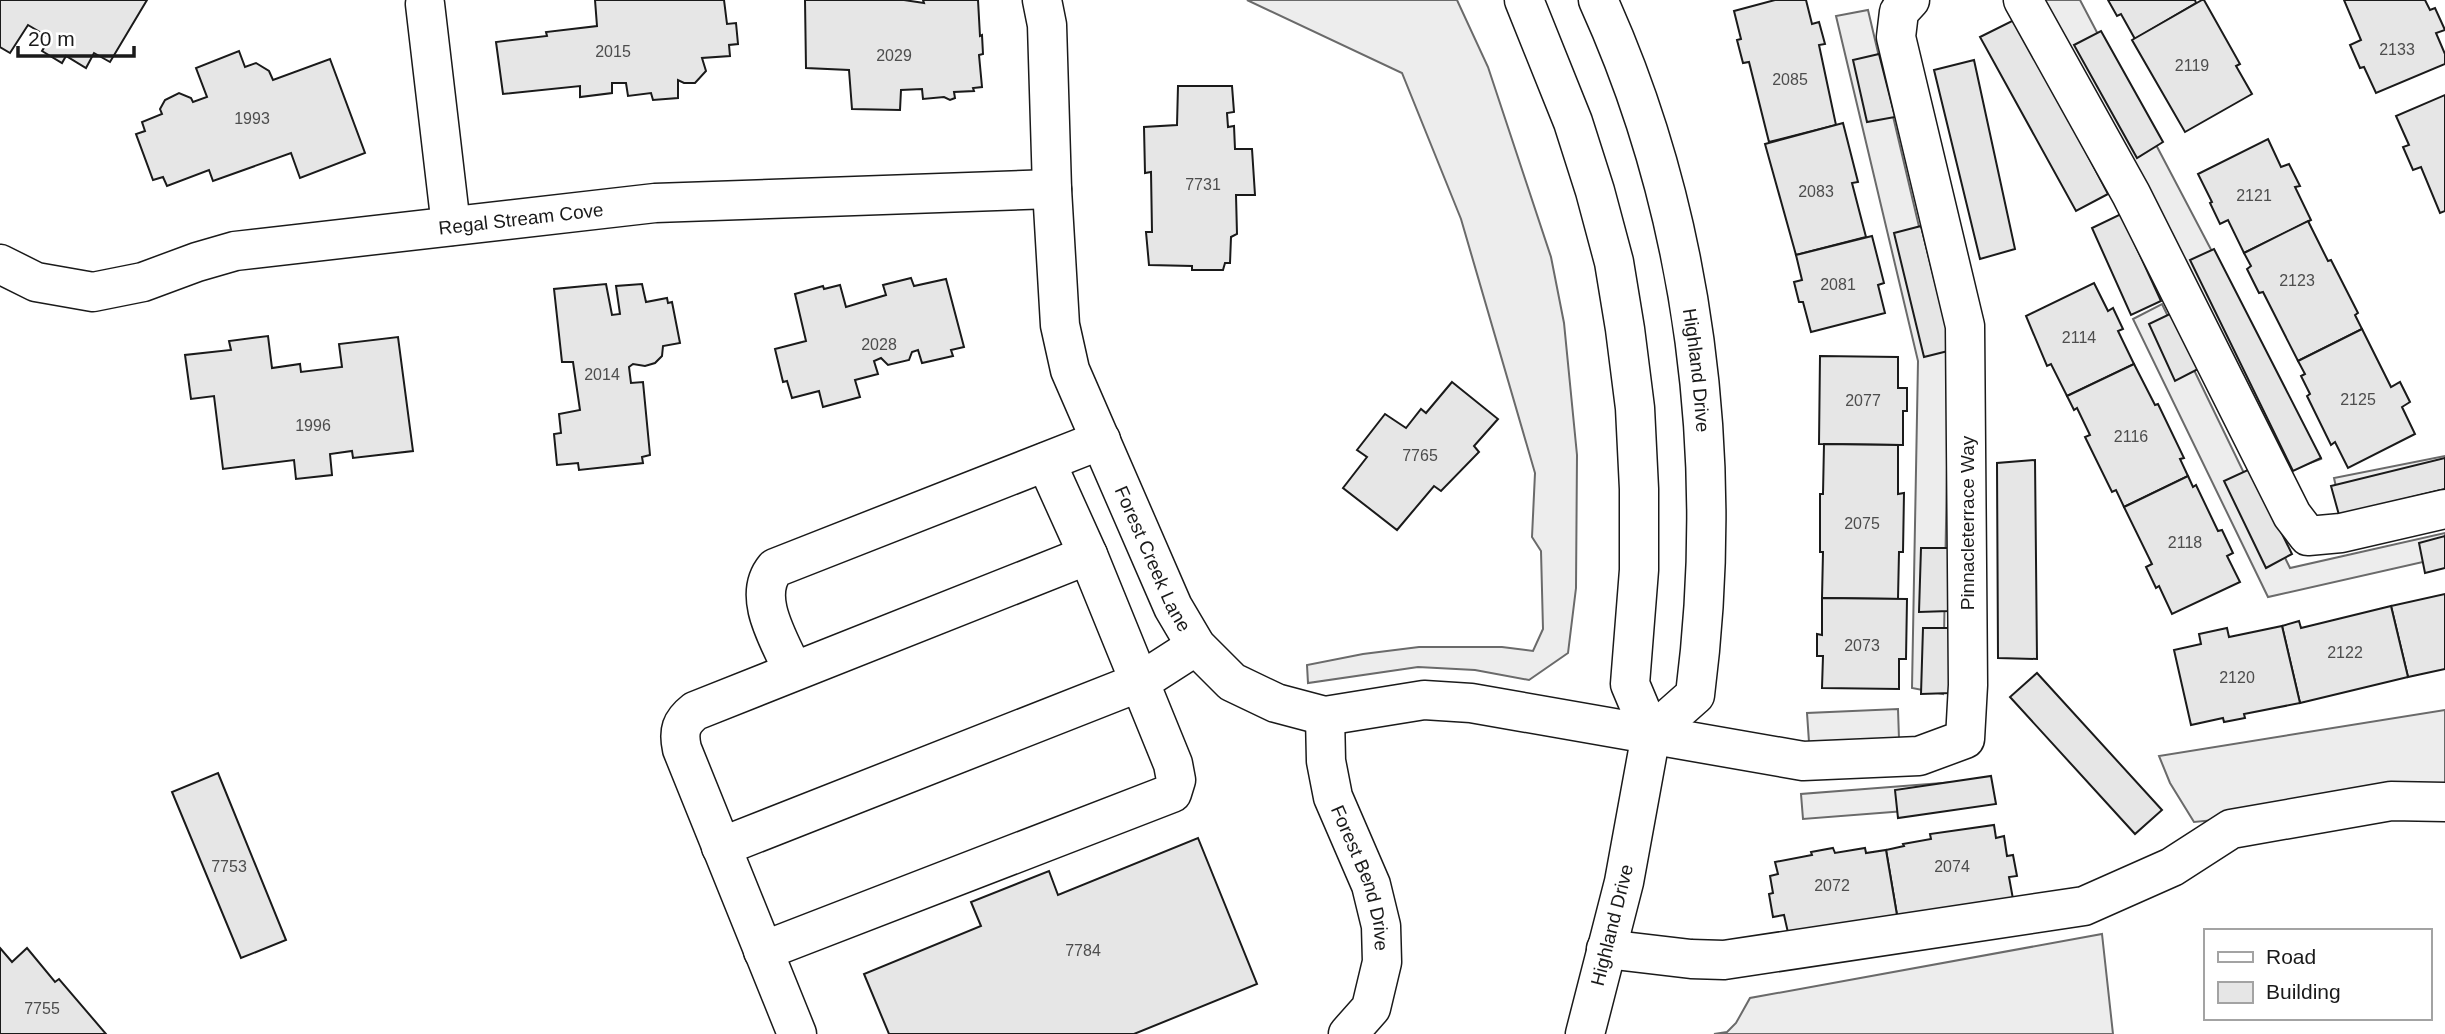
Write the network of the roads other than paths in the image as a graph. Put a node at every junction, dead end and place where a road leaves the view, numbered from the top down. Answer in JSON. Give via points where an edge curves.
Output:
{"nodes":[{"id":1,"x":1042,"y":0,"type":"edge"},
{"id":2,"x":1524,"y":0,"type":"edge"},
{"id":3,"x":1598,"y":0,"type":"edge"},
{"id":4,"x":1910,"y":0,"type":"edge"},
{"id":5,"x":2023,"y":0,"type":"edge"},
{"id":6,"x":425,"y":4,"type":"dead end"},
{"id":7,"x":1052,"y":190,"type":"junction"},
{"id":8,"x":451,"y":226,"type":"junction"},
{"id":9,"x":0,"y":264,"type":"edge"},
{"id":10,"x":1101,"y":440,"type":"junction"},
{"id":11,"x":1046,"y":462,"type":"junction"},
{"id":12,"x":2445,"y":509,"type":"edge"},
{"id":13,"x":1088,"y":555,"type":"junction"},
{"id":14,"x":1196,"y":646,"type":"junction"},
{"id":15,"x":793,"y":671,"type":"junction"},
{"id":16,"x":1140,"y":682,"type":"junction"},
{"id":17,"x":1325,"y":716,"type":"junction"},
{"id":18,"x":1651,"y":733,"type":"junction"},
{"id":19,"x":2445,"y":802,"type":"edge"},
{"id":20,"x":721,"y":847,"type":"junction"},
{"id":21,"x":1606,"y":949,"type":"junction"},
{"id":22,"x":763,"y":951,"type":"junction"},
{"id":23,"x":797,"y":1034,"type":"edge"},
{"id":24,"x":1348,"y":1034,"type":"edge"},
{"id":25,"x":1585,"y":1034,"type":"edge"}],
"edges":[{"from":1,"to":7,"type":"street","name":"Forest Creek Lane","via":[[1047,25]]},
{"from":2,"to":18,"type":"street","via":[[1573,122],[1614,262],[1635,408],[1639,489],[1639,570],[1630,684]]},
{"from":3,"to":18,"type":"street","name":"Highland Drive","via":[[1641,107],[1665,189],[1687,288],[1706,457],[1704,626],[1695,695]]},
{"from":4,"to":18,"type":"street","name":"Pinnacleterrace Way","via":[[1899,12],[1896,37],[1965,326],[1965,739],[1919,756],[1803,761]]},
{"from":5,"to":12,"type":"street","via":[[2131,194],[2292,515],[2308,536]]},
{"from":6,"to":8,"type":"street"},
{"from":7,"to":8,"type":"street","name":"Regal Stream Cove","via":[[656,203]]},
{"from":7,"to":10,"type":"street","name":"Forest Creek Lane","via":[[1060,325],[1070,370]]},
{"from":8,"to":9,"type":"street","name":"Regal Stream Cove","via":[[235,251],[143,282],[93,292],[36,282]]},
{"from":10,"to":11,"type":"street"},
{"from":10,"to":14,"type":"street","name":"Forest Creek Lane","via":[[1173,607]]},
{"from":11,"to":13,"type":"street"},
{"from":11,"to":15,"type":"street","via":[[775,568],[766,578],[766,605]]},
{"from":13,"to":15,"type":"street"},
{"from":13,"to":16,"type":"street"},
{"from":14,"to":16,"type":"street"},
{"from":14,"to":17,"type":"street","name":"Forest Creek Lane","via":[[1231,682],[1276,703]]},
{"from":15,"to":20,"type":"street","via":[[695,710],[680,727],[682,749]]},
{"from":16,"to":20,"type":"street"},
{"from":16,"to":22,"type":"street","via":[[1173,764],[1177,780],[1172,793]]},
{"from":17,"to":18,"type":"street","name":"Forest Creek Lane","via":[[1424,700],[1471,703]]},
{"from":17,"to":24,"type":"street","name":"Forest Bend Drive","via":[[1333,797],[1371,885],[1381,926],[1382,961],[1371,1008]]},
{"from":18,"to":21,"type":"street","name":"Highland Drive","via":[[1624,883]]},
{"from":19,"to":21,"type":"street","via":[[2391,802],[2231,829],[2172,867],[2084,906],[1724,960]]},
{"from":20,"to":22,"type":"street"},
{"from":21,"to":25,"type":"street","name":"Highland Drive"},
{"from":22,"to":23,"type":"street"}]}
